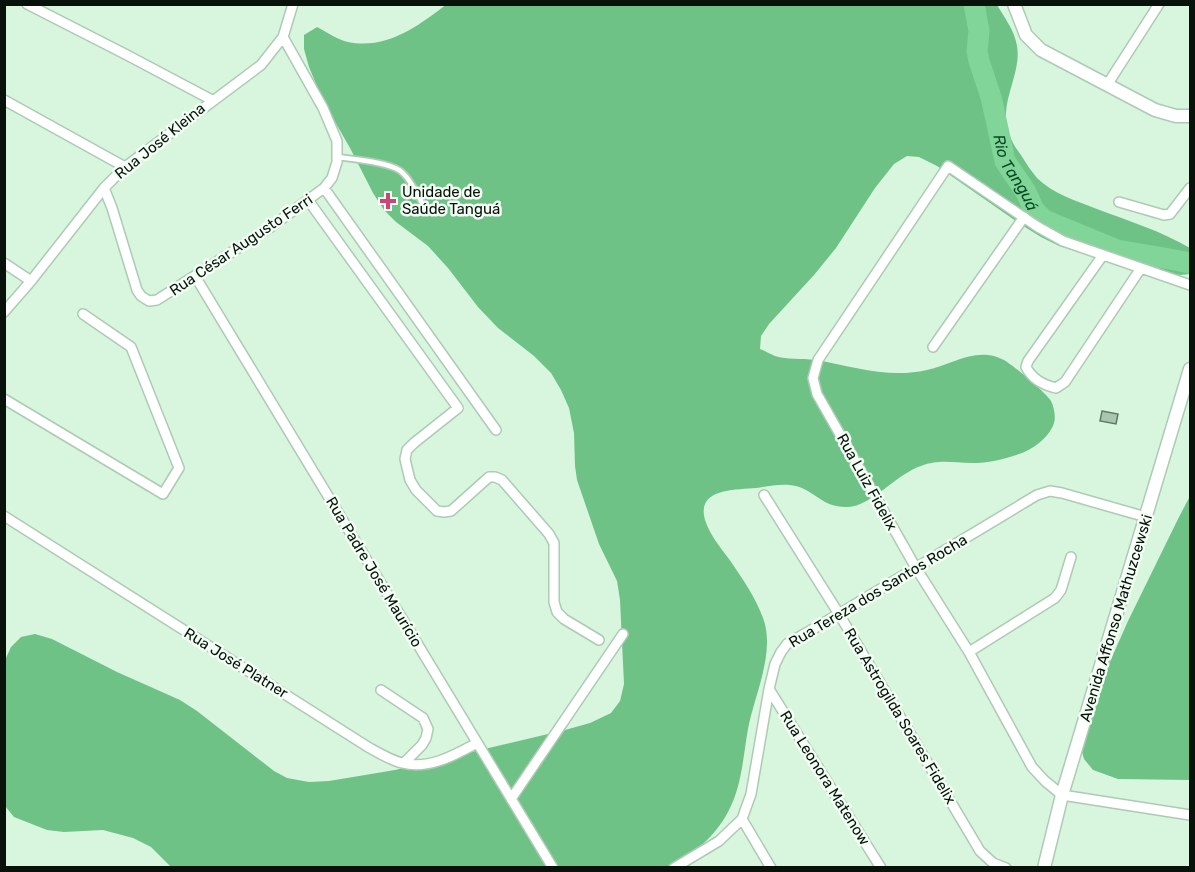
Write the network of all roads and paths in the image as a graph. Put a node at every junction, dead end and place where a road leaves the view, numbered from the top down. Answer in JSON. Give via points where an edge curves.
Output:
{"nodes":[{"id":1,"x":27,"y":4,"type":"edge"},
{"id":2,"x":293,"y":4,"type":"edge"},
{"id":3,"x":1014,"y":4,"type":"edge"},
{"id":4,"x":1159,"y":4,"type":"edge"},
{"id":5,"x":283,"y":37,"type":"junction"},
{"id":6,"x":1107,"y":85,"type":"junction"},
{"id":7,"x":4,"y":100,"type":"edge"},
{"id":8,"x":212,"y":100,"type":"junction"},
{"id":9,"x":1191,"y":116,"type":"edge"},
{"id":10,"x":337,"y":157,"type":"junction"},
{"id":11,"x":125,"y":166,"type":"junction"},
{"id":12,"x":104,"y":188,"type":"junction"},
{"id":13,"x":324,"y":188,"type":"junction"},
{"id":14,"x":1191,"y":188,"type":"edge"},
{"id":15,"x":308,"y":200,"type":"junction"},
{"id":16,"x":1119,"y":202,"type":"dead end"},
{"id":17,"x":423,"y":206,"type":"dead end"},
{"id":18,"x":1024,"y":217,"type":"junction"},
{"id":19,"x":1103,"y":255,"type":"junction"},
{"id":20,"x":4,"y":263,"type":"edge"},
{"id":21,"x":1141,"y":268,"type":"junction"},
{"id":22,"x":195,"y":276,"type":"junction"},
{"id":23,"x":31,"y":281,"type":"junction"},
{"id":24,"x":1191,"y":285,"type":"edge"},
{"id":25,"x":4,"y":312,"type":"edge"},
{"id":26,"x":83,"y":314,"type":"dead end"},
{"id":27,"x":933,"y":347,"type":"dead end"},
{"id":28,"x":1191,"y":369,"type":"edge"},
{"id":29,"x":4,"y":399,"type":"edge"},
{"id":30,"x":496,"y":430,"type":"dead end"},
{"id":31,"x":764,"y":495,"type":"dead end"},
{"id":32,"x":4,"y":516,"type":"edge"},
{"id":33,"x":1146,"y":517,"type":"junction"},
{"id":34,"x":1071,"y":557,"type":"dead end"},
{"id":35,"x":916,"y":568,"type":"junction"},
{"id":36,"x":839,"y":614,"type":"junction"},
{"id":37,"x":623,"y":634,"type":"dead end"},
{"id":38,"x":599,"y":640,"type":"dead end"},
{"id":39,"x":969,"y":652,"type":"junction"},
{"id":40,"x":769,"y":689,"type":"junction"},
{"id":41,"x":381,"y":690,"type":"dead end"},
{"id":42,"x":477,"y":743,"type":"junction"},
{"id":43,"x":404,"y":764,"type":"junction"},
{"id":44,"x":1062,"y":795,"type":"junction"},
{"id":45,"x":511,"y":799,"type":"junction"},
{"id":46,"x":1191,"y":815,"type":"edge"},
{"id":47,"x":741,"y":819,"type":"junction"},
{"id":48,"x":553,"y":867,"type":"edge"},
{"id":49,"x":674,"y":867,"type":"edge"},
{"id":50,"x":771,"y":867,"type":"edge"},
{"id":51,"x":881,"y":867,"type":"edge"},
{"id":52,"x":1006,"y":867,"type":"edge"},
{"id":53,"x":1044,"y":867,"type":"edge"}],
"edges":[{"from":1,"to":8,"type":"street"},
{"from":2,"to":5,"type":"street","name":"Rua José Kleina"},
{"from":3,"to":6,"type":"street","via":[[1026,35],[1041,50]]},
{"from":4,"to":6,"type":"street"},
{"from":5,"to":8,"type":"street","name":"Rua José Kleina","via":[[261,65]]},
{"from":5,"to":10,"type":"street","via":[[323,108],[337,141]]},
{"from":6,"to":9,"type":"street","via":[[1155,110]]},
{"from":7,"to":11,"type":"street"},
{"from":8,"to":11,"type":"street","name":"Rua José Kleina"},
{"from":10,"to":13,"type":"street","name":"Rua César Augusto Ferri","via":[[332,178]]},
{"from":10,"to":17,"type":"lane","via":[[399,170]]},
{"from":11,"to":12,"type":"street","name":"Rua José Kleina"},
{"from":12,"to":22,"type":"street","name":"Rua César Augusto Ferri","via":[[141,296],[149,301],[158,300]]},
{"from":12,"to":23,"type":"street","name":"Rua José Kleina"},
{"from":13,"to":15,"type":"street","name":"Rua César Augusto Ferri"},
{"from":13,"to":30,"type":"street"},
{"from":14,"to":16,"type":"street","via":[[1170,214]]},
{"from":15,"to":22,"type":"street","name":"Rua César Augusto Ferri"},
{"from":15,"to":38,"type":"street","via":[[458,408],[408,450],[405,459],[416,490],[437,511],[444,512],[451,511],[489,477],[502,480],[554,543],[557,612]]},
{"from":18,"to":19,"type":"street","via":[[1063,241]]},
{"from":18,"to":27,"type":"street"},
{"from":18,"to":35,"type":"street","name":"Rua Luiz Fidelix","via":[[948,166],[818,360],[813,378],[817,394]]},
{"from":19,"to":21,"type":"street"},
{"from":19,"to":21,"type":"street","via":[[1028,361],[1030,375],[1046,386],[1056,388],[1065,382]]},
{"from":20,"to":23,"type":"street"},
{"from":21,"to":24,"type":"street"},
{"from":22,"to":42,"type":"street","name":"Rua Padre José Maurício"},
{"from":23,"to":25,"type":"street","name":"Rua José Kleina"},
{"from":26,"to":29,"type":"street","via":[[131,347],[179,468],[164,494]]},
{"from":28,"to":33,"type":"street","name":"Avenida Affonso Mathuzcewski"},
{"from":31,"to":36,"type":"street","name":"Rua Astrogilda Soares Fidelix"},
{"from":32,"to":43,"type":"street","name":"Rua José Platner","via":[[368,747]]},
{"from":33,"to":35,"type":"street","name":"Rua Tereza dos Santos Rocha","via":[[1050,491],[1037,495]]},
{"from":33,"to":44,"type":"street","name":"Avenida Affonso Mathuzcewski"},
{"from":34,"to":39,"type":"street","via":[[1055,598]]},
{"from":35,"to":36,"type":"street","name":"Rua Tereza dos Santos Rocha"},
{"from":35,"to":39,"type":"street","name":"Rua Luiz Fidelix"},
{"from":36,"to":40,"type":"street","name":"Rua Tereza dos Santos Rocha","via":[[787,644]]},
{"from":36,"to":52,"type":"street","name":"Rua Astrogilda Soares Fidelix","via":[[980,851],[993,863]]},
{"from":37,"to":45,"type":"street"},
{"from":39,"to":44,"type":"street","name":"Rua Luiz Fidelix","via":[[1032,767]]},
{"from":40,"to":47,"type":"street","name":"Rua Tereza dos Santos Rocha","via":[[751,794]]},
{"from":40,"to":51,"type":"street","name":"Rua Leonora Matenow"},
{"from":41,"to":43,"type":"street","via":[[423,718],[428,729],[422,745]]},
{"from":42,"to":43,"type":"street","name":"Rua José Platner","via":[[446,759]]},
{"from":42,"to":45,"type":"street","name":"Rua Padre José Maurício"},
{"from":44,"to":46,"type":"street"},
{"from":44,"to":53,"type":"street","name":"Avenida Affonso Mathuzcewski"},
{"from":45,"to":48,"type":"street","name":"Rua Padre José Maurício"},
{"from":47,"to":49,"type":"street","name":"Rua Tereza dos Santos Rocha","via":[[719,840]]},
{"from":47,"to":50,"type":"street"}]}
